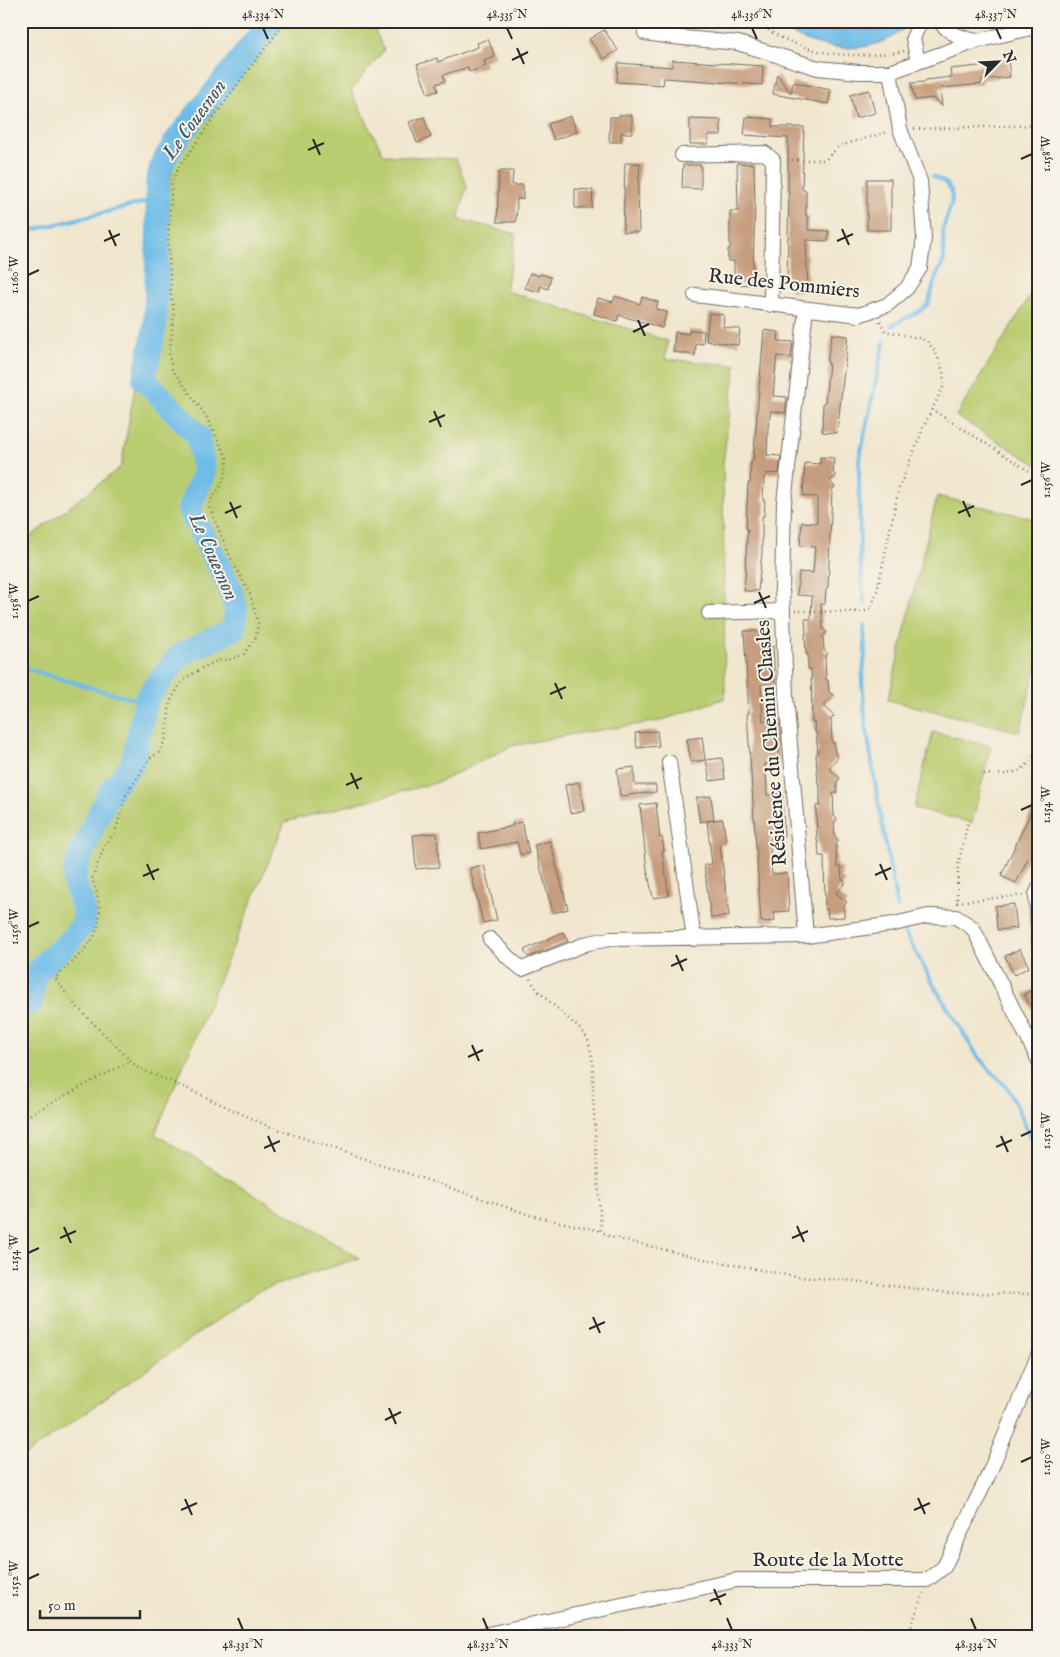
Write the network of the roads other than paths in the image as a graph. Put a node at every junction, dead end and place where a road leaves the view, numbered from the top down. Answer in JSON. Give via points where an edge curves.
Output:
{"nodes":[{"id":1,"x":921,"y":21,"type":"edge"},
{"id":2,"x":939,"y":21,"type":"edge"},
{"id":3,"x":1039,"y":26,"type":"edge"},
{"id":4,"x":644,"y":33,"type":"dead end"},
{"id":5,"x":977,"y":42,"type":"junction"},
{"id":6,"x":916,"y":55,"type":"junction"},
{"id":7,"x":890,"y":72,"type":"junction"},
{"id":8,"x":682,"y":155,"type":"dead end"},
{"id":9,"x":695,"y":296,"type":"dead end"},
{"id":10,"x":771,"y":305,"type":"junction"},
{"id":11,"x":806,"y":309,"type":"junction"},
{"id":12,"x":783,"y":611,"type":"junction"},
{"id":13,"x":709,"y":613,"type":"dead end"},
{"id":14,"x":669,"y":762,"type":"dead end"},
{"id":15,"x":1037,"y":891,"type":"edge"},
{"id":16,"x":806,"y":936,"type":"junction"},
{"id":17,"x":490,"y":939,"type":"dead end"},
{"id":18,"x":694,"y":939,"type":"junction"},
{"id":19,"x":1039,"y":943,"type":"edge"},
{"id":20,"x":1039,"y":1061,"type":"edge"},
{"id":21,"x":1039,"y":1353,"type":"edge"},
{"id":22,"x":479,"y":1636,"type":"edge"}],
"edges":[{"from":1,"to":6,"type":"street","via":[[913,38]]},
{"from":2,"to":5,"type":"street","via":[[953,34]]},
{"from":3,"to":5,"type":"street"},
{"from":4,"to":7,"type":"street","via":[[738,43],[818,68]]},
{"from":5,"to":6,"type":"street"},
{"from":6,"to":7,"type":"street"},
{"from":7,"to":11,"type":"street","name":"Rue des Pommiers","via":[[900,129],[920,181],[924,238],[920,268],[907,288],[888,306],[859,315]]},
{"from":8,"to":10,"type":"street","via":[[765,153],[773,160]]},
{"from":9,"to":10,"type":"street","name":"Rue des Pommiers"},
{"from":10,"to":11,"type":"street","name":"Rue des Pommiers"},
{"from":11,"to":12,"type":"street","name":"Résidence du Chemin Chasles","via":[[784,503]]},
{"from":12,"to":13,"type":"street"},
{"from":12,"to":16,"type":"street","name":"Résidence du Chemin Chasles","via":[[786,696]]},
{"from":14,"to":18,"type":"street"},
{"from":15,"to":19,"type":"street"},
{"from":16,"to":18,"type":"street"},
{"from":16,"to":20,"type":"street","via":[[928,916],[956,917],[973,928]]},
{"from":17,"to":18,"type":"street","via":[[522,969],[588,943],[610,939]]},
{"from":21,"to":22,"type":"street","name":"Route de la Motte","via":[[988,1476],[944,1567],[928,1580],[737,1580]]}]}
